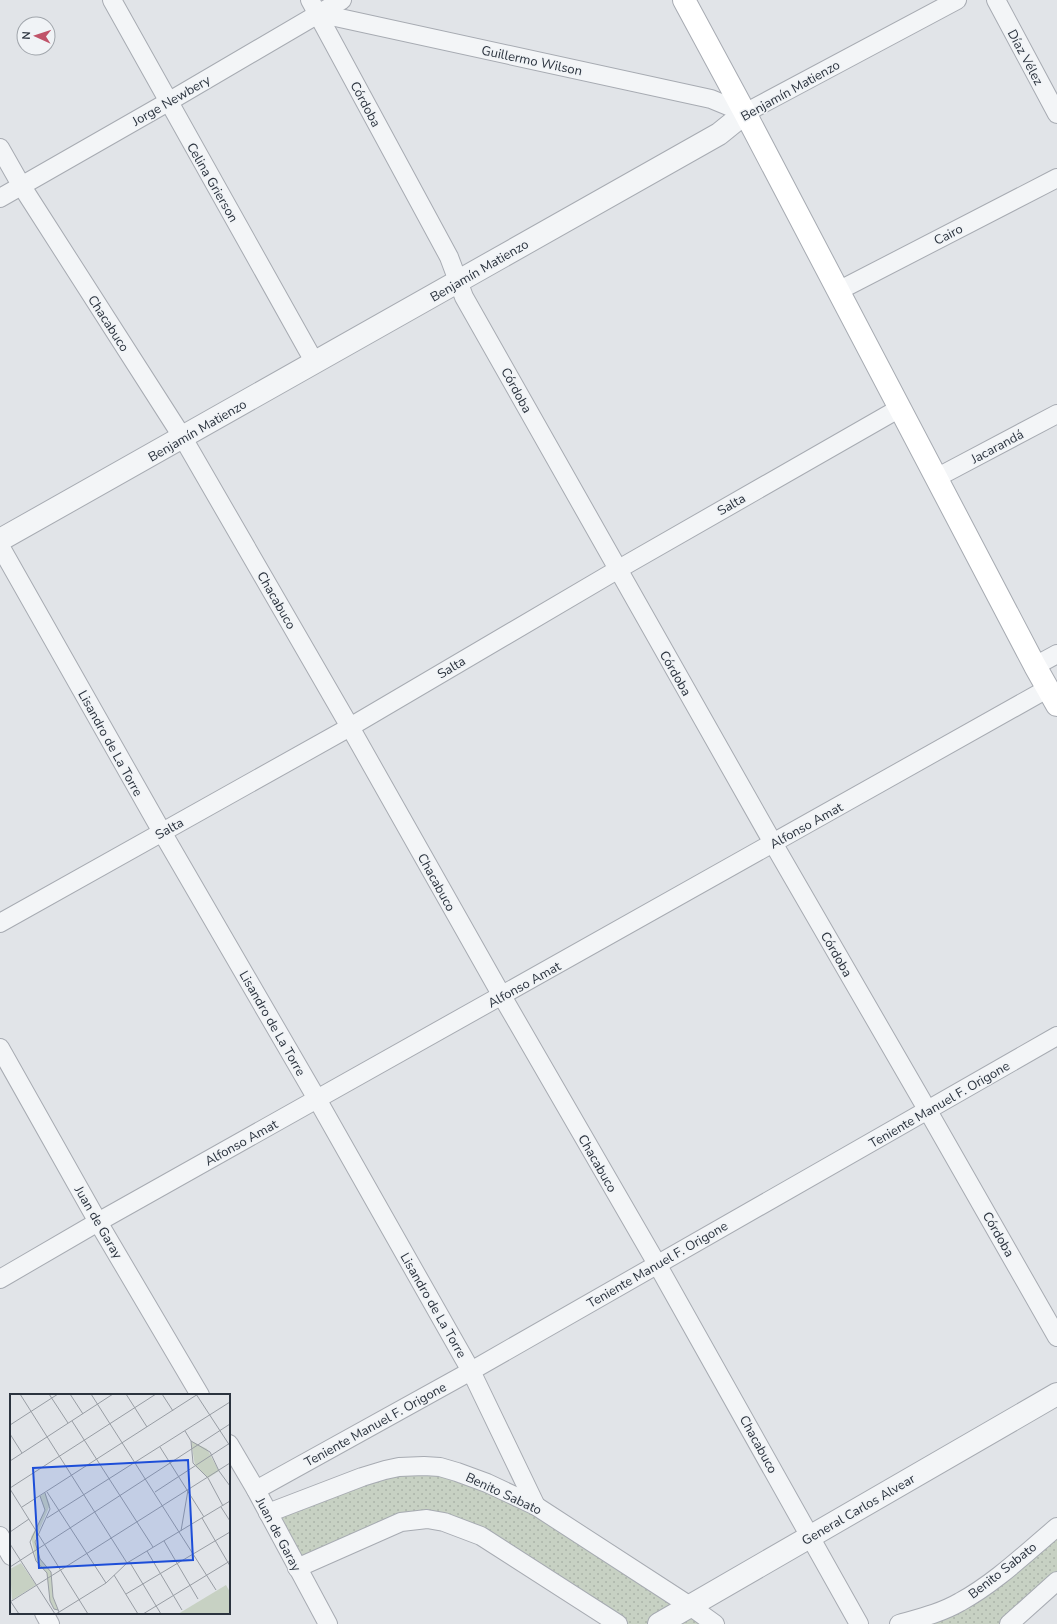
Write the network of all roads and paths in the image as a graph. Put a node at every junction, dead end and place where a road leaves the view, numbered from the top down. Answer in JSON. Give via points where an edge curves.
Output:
{"nodes":[{"id":1,"x":112,"y":0,"type":"edge"},
{"id":2,"x":342,"y":0,"type":"edge"},
{"id":3,"x":684,"y":0,"type":"edge"},
{"id":4,"x":958,"y":0,"type":"edge"},
{"id":5,"x":996,"y":0,"type":"edge"},
{"id":6,"x":314,"y":7,"type":"edge"},
{"id":7,"x":168,"y":102,"type":"junction"},
{"id":8,"x":745,"y":113,"type":"junction"},
{"id":9,"x":1057,"y":114,"type":"edge"},
{"id":10,"x":0,"y":148,"type":"edge"},
{"id":11,"x":1057,"y":178,"type":"edge"},
{"id":12,"x":21,"y":185,"type":"junction"},
{"id":13,"x":0,"y":198,"type":"edge"},
{"id":14,"x":458,"y":282,"type":"junction"},
{"id":15,"x":838,"y":291,"type":"junction"},
{"id":16,"x":315,"y":362,"type":"junction"},
{"id":17,"x":900,"y":408,"type":"junction"},
{"id":18,"x":1057,"y":414,"type":"edge"},
{"id":19,"x":183,"y":438,"type":"junction"},
{"id":20,"x":936,"y":478,"type":"junction"},
{"id":21,"x":0,"y":540,"type":"edge"},
{"id":22,"x":0,"y":546,"type":"edge"},
{"id":23,"x":617,"y":570,"type":"junction"},
{"id":24,"x":1057,"y":654,"type":"edge"},
{"id":25,"x":1035,"y":666,"type":"junction"},
{"id":26,"x":1052,"y":697,"type":"edge"},
{"id":27,"x":350,"y":727,"type":"junction"},
{"id":28,"x":162,"y":832,"type":"junction"},
{"id":29,"x":773,"y":843,"type":"junction"},
{"id":30,"x":0,"y":923,"type":"edge"},
{"id":31,"x":502,"y":996,"type":"junction"},
{"id":32,"x":1057,"y":1036,"type":"edge"},
{"id":33,"x":0,"y":1048,"type":"edge"},
{"id":34,"x":318,"y":1099,"type":"junction"},
{"id":35,"x":928,"y":1110,"type":"junction"},
{"id":36,"x":98,"y":1222,"type":"junction"},
{"id":37,"x":657,"y":1264,"type":"junction"},
{"id":38,"x":0,"y":1279,"type":"edge"},
{"id":39,"x":1057,"y":1337,"type":"edge"},
{"id":40,"x":471,"y":1370,"type":"junction"},
{"id":41,"x":199,"y":1394,"type":"edge"},
{"id":42,"x":1057,"y":1394,"type":"edge"},
{"id":43,"x":230,"y":1446,"type":"edge"},
{"id":44,"x":256,"y":1490,"type":"junction"},
{"id":45,"x":536,"y":1506,"type":"junction"},
{"id":46,"x":268,"y":1513,"type":"junction"},
{"id":47,"x":1057,"y":1527,"type":"edge"},
{"id":48,"x":0,"y":1536,"type":"edge"},
{"id":49,"x":810,"y":1536,"type":"junction"},
{"id":50,"x":10,"y":1554,"type":"edge"},
{"id":51,"x":297,"y":1568,"type":"junction"},
{"id":52,"x":1057,"y":1581,"type":"edge"},
{"id":53,"x":690,"y":1606,"type":"junction"},
{"id":54,"x":45,"y":1614,"type":"edge"},
{"id":55,"x":50,"y":1624,"type":"edge"},
{"id":56,"x":328,"y":1624,"type":"edge"},
{"id":57,"x":618,"y":1624,"type":"edge"},
{"id":58,"x":659,"y":1624,"type":"edge"},
{"id":59,"x":715,"y":1624,"type":"edge"},
{"id":60,"x":859,"y":1624,"type":"edge"},
{"id":61,"x":899,"y":1624,"type":"edge"},
{"id":62,"x":1009,"y":1624,"type":"edge"}],
"edges":[{"from":1,"to":7,"type":"street","name":"Celina Grierson"},
{"from":2,"to":6,"type":"street","name":"Jorge Newbery"},
{"from":3,"to":8,"type":"main road"},
{"from":4,"to":8,"type":"street","name":"Benjamín Matienzo"},
{"from":5,"to":9,"type":"street","name":"Díaz Vélez"},
{"from":6,"to":7,"type":"street","name":"Jorge Newbery"},
{"from":6,"to":8,"type":"street","name":"Guillermo Wilson","via":[[711,99]]},
{"from":6,"to":14,"type":"street","name":"Córdoba","via":[[449,257]]},
{"from":7,"to":12,"type":"street","name":"Jorge Newbery"},
{"from":7,"to":16,"type":"street","name":"Celina Grierson"},
{"from":8,"to":14,"type":"street","name":"Benjamín Matienzo","via":[[719,134]]},
{"from":8,"to":15,"type":"main road"},
{"from":10,"to":12,"type":"street","name":"Chacabuco"},
{"from":11,"to":15,"type":"street","name":"Cairo"},
{"from":12,"to":13,"type":"street","name":"Jorge Newbery"},
{"from":12,"to":19,"type":"street","name":"Chacabuco"},
{"from":14,"to":16,"type":"street","name":"Benjamín Matienzo"},
{"from":14,"to":23,"type":"street","name":"Córdoba"},
{"from":15,"to":17,"type":"main road"},
{"from":16,"to":19,"type":"street","name":"Benjamín Matienzo"},
{"from":17,"to":20,"type":"main road"},
{"from":17,"to":23,"type":"street","name":"Salta"},
{"from":18,"to":20,"type":"street","name":"Jacarandá"},
{"from":19,"to":21,"type":"street","name":"Benjamín Matienzo"},
{"from":19,"to":27,"type":"street","name":"Chacabuco"},
{"from":20,"to":25,"type":"main road"},
{"from":22,"to":28,"type":"street","name":"Lisandro de La Torre"},
{"from":23,"to":27,"type":"street","name":"Salta"},
{"from":23,"to":29,"type":"street","name":"Córdoba"},
{"from":24,"to":25,"type":"street"},
{"from":25,"to":26,"type":"main road"},
{"from":26,"to":29,"type":"street","name":"Alfonso Amat"},
{"from":27,"to":28,"type":"street","name":"Salta"},
{"from":27,"to":31,"type":"street","name":"Chacabuco"},
{"from":28,"to":30,"type":"street","name":"Salta"},
{"from":28,"to":34,"type":"street","name":"Lisandro de La Torre"},
{"from":29,"to":31,"type":"street","name":"Alfonso Amat"},
{"from":29,"to":35,"type":"street","name":"Córdoba"},
{"from":31,"to":34,"type":"street","name":"Alfonso Amat"},
{"from":31,"to":37,"type":"street","name":"Chacabuco"},
{"from":32,"to":35,"type":"street","name":"Teniente Manuel F. Origone"},
{"from":33,"to":36,"type":"street","name":"Juan de Garay"},
{"from":34,"to":36,"type":"street","name":"Alfonso Amat"},
{"from":34,"to":40,"type":"street","name":"Lisandro de La Torre"},
{"from":35,"to":37,"type":"street","name":"Teniente Manuel F. Origone"},
{"from":35,"to":39,"type":"street","name":"Córdoba"},
{"from":36,"to":38,"type":"street","name":"Alfonso Amat"},
{"from":36,"to":41,"type":"street","name":"Juan de Garay"},
{"from":37,"to":40,"type":"street","name":"Teniente Manuel F. Origone"},
{"from":37,"to":49,"type":"street","name":"Chacabuco"},
{"from":40,"to":44,"type":"street","name":"Teniente Manuel F. Origone"},
{"from":40,"to":45,"type":"street","name":"Lisandro de La Torre"},
{"from":42,"to":49,"type":"street","name":"General Carlos Alvear"},
{"from":43,"to":44,"type":"street","name":"Juan de Garay"},
{"from":44,"to":46,"type":"street","name":"Juan de Garay"},
{"from":45,"to":46,"type":"street","name":"Benito Sabato","via":[[457,1472],[424,1466],[399,1467],[368,1475]]},
{"from":45,"to":53,"type":"street","name":"Benito Sabato"},
{"from":46,"to":51,"type":"street","name":"Juan de Garay"},
{"from":47,"to":61,"type":"street","name":"Benito Sabato","via":[[982,1588],[959,1603],[934,1614]]},
{"from":48,"to":50,"type":"street"},
{"from":49,"to":53,"type":"street","name":"General Carlos Alvear"},
{"from":49,"to":60,"type":"street","name":"Chacabuco"},
{"from":51,"to":56,"type":"street","name":"Juan de Garay"},
{"from":51,"to":57,"type":"street","via":[[401,1522],[426,1519],[444,1522],[481,1536]]},
{"from":52,"to":62,"type":"street"},
{"from":53,"to":58,"type":"street","name":"General Carlos Alvear"},
{"from":53,"to":59,"type":"street","name":"Benito Sabato"},
{"from":54,"to":55,"type":"street"}]}
